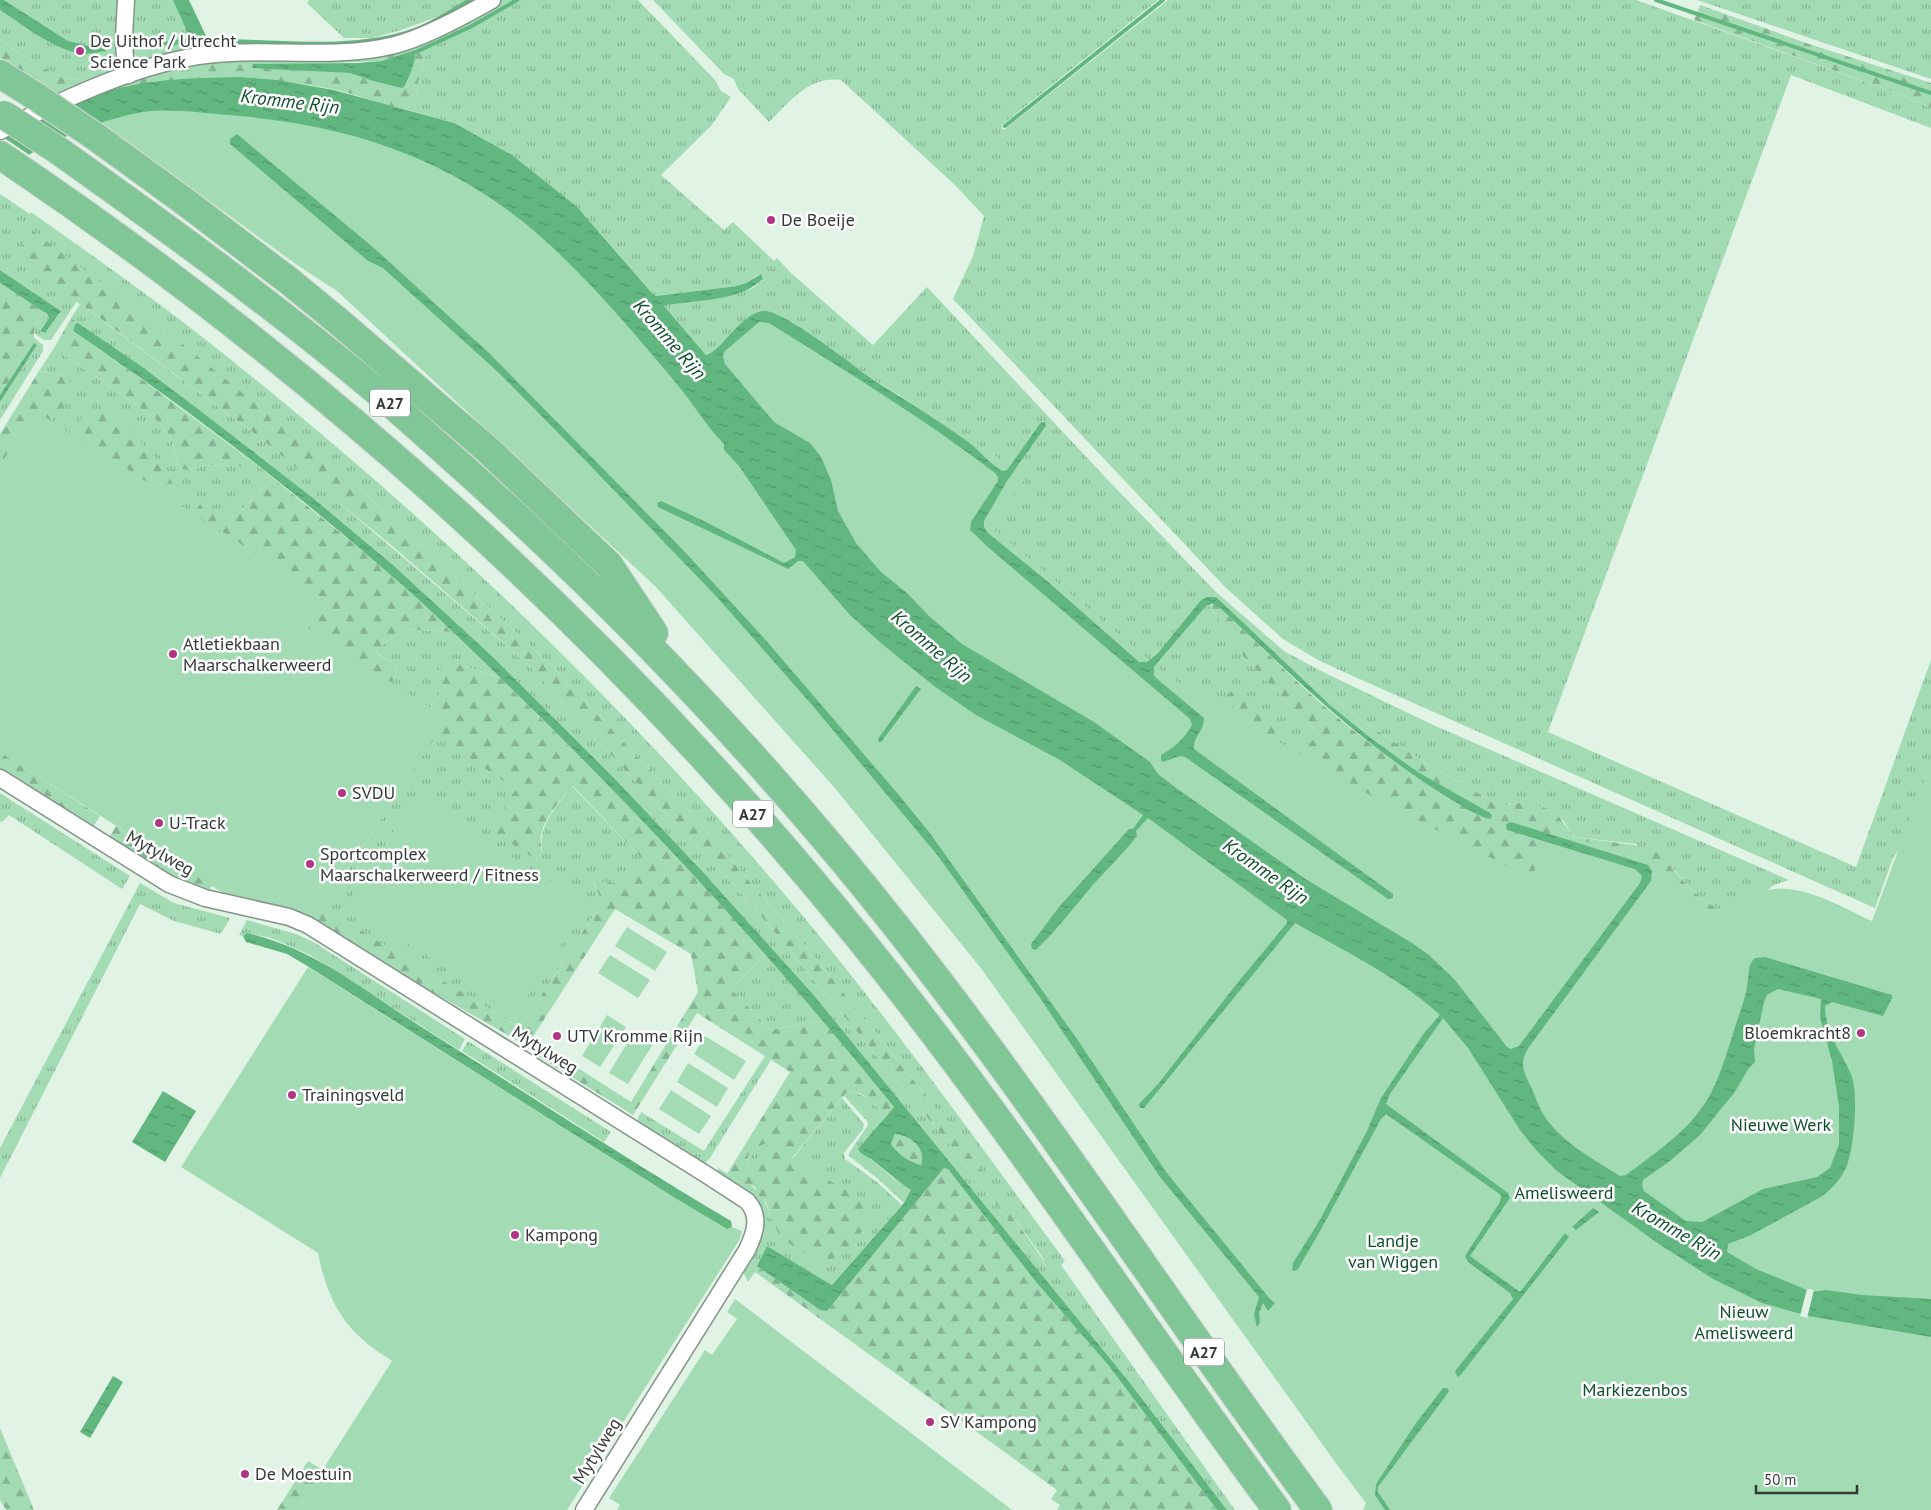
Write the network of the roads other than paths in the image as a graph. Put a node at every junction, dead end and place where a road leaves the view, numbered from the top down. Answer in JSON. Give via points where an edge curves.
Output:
{"nodes":[{"id":1,"x":126,"y":0,"type":"edge"},
{"id":2,"x":492,"y":0,"type":"edge"},
{"id":3,"x":0,"y":74,"type":"edge"},
{"id":4,"x":129,"y":75,"type":"junction"},
{"id":5,"x":1,"y":119,"type":"edge"},
{"id":6,"x":0,"y":155,"type":"edge"},
{"id":7,"x":692,"y":690,"type":"junction"},
{"id":8,"x":0,"y":778,"type":"edge"},
{"id":9,"x":584,"y":1510,"type":"edge"},
{"id":10,"x":1278,"y":1510,"type":"edge"},
{"id":11,"x":1318,"y":1510,"type":"edge"}],
"edges":[{"from":1,"to":4,"type":"street","via":[[123,48]]},
{"from":2,"to":4,"type":"street","via":[[396,45],[340,53],[217,54],[160,63]]},
{"from":3,"to":7,"type":"highway","number":"A27","bridge":true,"via":[[96,137],[236,240],[331,315],[515,474],[608,565]]},
{"from":4,"to":5,"type":"street","via":[[63,101]]},
{"from":5,"to":7,"type":"highway","number":"A27","bridge":true,"via":[[59,151],[197,250],[376,391],[554,551]]},
{"from":6,"to":10,"type":"highway","number":"A27","via":[[167,273],[363,430],[509,562],[682,735],[852,929],[945,1048]]},
{"from":7,"to":11,"type":"highway","number":"A27","via":[[833,849],[923,960]]},
{"from":8,"to":9,"type":"street","name":"Mytylweg","via":[[169,884],[205,898],[289,917],[308,925],[752,1207],[756,1224],[747,1250]]}]}
